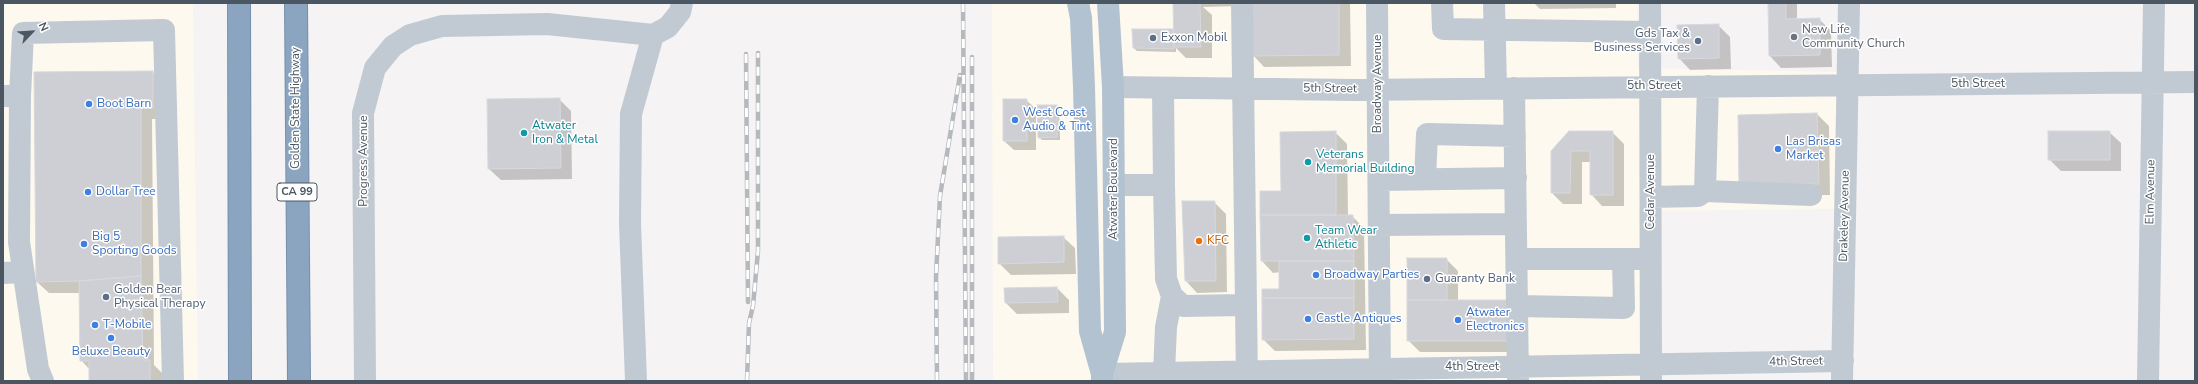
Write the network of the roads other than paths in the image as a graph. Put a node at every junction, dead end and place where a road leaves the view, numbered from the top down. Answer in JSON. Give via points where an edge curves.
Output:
{"nodes":[{"id":1,"x":239,"y":3,"type":"edge"},
{"id":2,"x":296,"y":3,"type":"edge"},
{"id":3,"x":682,"y":3,"type":"edge"},
{"id":4,"x":1065,"y":3,"type":"edge"},
{"id":5,"x":1108,"y":3,"type":"edge"},
{"id":6,"x":1242,"y":3,"type":"edge"},
{"id":7,"x":1377,"y":3,"type":"edge"},
{"id":8,"x":1442,"y":3,"type":"edge"},
{"id":9,"x":1494,"y":3,"type":"edge"},
{"id":10,"x":1650,"y":3,"type":"edge"},
{"id":11,"x":1849,"y":3,"type":"edge"},
{"id":12,"x":2154,"y":3,"type":"edge"},
{"id":13,"x":1079,"y":10,"type":"edge"},
{"id":14,"x":1495,"y":30,"type":"junction"},
{"id":15,"x":1650,"y":32,"type":"junction"},
{"id":16,"x":653,"y":35,"type":"junction"},
{"id":17,"x":2195,"y":82,"type":"edge"},
{"id":18,"x":2153,"y":83,"type":"junction"},
{"id":19,"x":1847,"y":85,"type":"junction"},
{"id":20,"x":1651,"y":86,"type":"junction"},
{"id":21,"x":1708,"y":86,"type":"junction"},
{"id":22,"x":1113,"y":87,"type":"junction"},
{"id":23,"x":1163,"y":88,"type":"junction"},
{"id":24,"x":1244,"y":88,"type":"junction"},
{"id":25,"x":1505,"y":88,"type":"junction"},
{"id":26,"x":1378,"y":89,"type":"junction"},
{"id":27,"x":11,"y":96,"type":"edge"},
{"id":28,"x":1515,"y":136,"type":"junction"},
{"id":29,"x":11,"y":160,"type":"edge"},
{"id":30,"x":1516,"y":178,"type":"junction"},
{"id":31,"x":1425,"y":179,"type":"junction"},
{"id":32,"x":1378,"y":180,"type":"junction"},
{"id":33,"x":1114,"y":185,"type":"junction"},
{"id":34,"x":1164,"y":185,"type":"junction"},
{"id":35,"x":1705,"y":191,"type":"junction"},
{"id":36,"x":1811,"y":195,"type":"dead end"},
{"id":37,"x":1651,"y":197,"type":"junction"},
{"id":38,"x":11,"y":209,"type":"edge"},
{"id":39,"x":1516,"y":224,"type":"junction"},
{"id":40,"x":1379,"y":225,"type":"junction"},
{"id":41,"x":1517,"y":259,"type":"junction"},
{"id":42,"x":1623,"y":259,"type":"junction"},
{"id":43,"x":1651,"y":259,"type":"junction"},
{"id":44,"x":13,"y":272,"type":"edge"},
{"id":45,"x":1172,"y":296,"type":"junction"},
{"id":46,"x":1245,"y":305,"type":"junction"},
{"id":47,"x":1517,"y":306,"type":"junction"},
{"id":48,"x":1842,"y":371,"type":"edge"},
{"id":49,"x":1164,"y":372,"type":"junction"},
{"id":50,"x":1651,"y":373,"type":"edge"},
{"id":51,"x":1518,"y":374,"type":"edge"},
{"id":52,"x":1380,"y":375,"type":"edge"},
{"id":53,"x":1247,"y":376,"type":"edge"},
{"id":54,"x":1102,"y":377,"type":"edge"},
{"id":55,"x":43,"y":381,"type":"edge"},
{"id":56,"x":173,"y":381,"type":"edge"},
{"id":57,"x":240,"y":381,"type":"edge"},
{"id":58,"x":299,"y":381,"type":"edge"},
{"id":59,"x":365,"y":381,"type":"edge"},
{"id":60,"x":636,"y":381,"type":"edge"},
{"id":61,"x":2148,"y":381,"type":"edge"}],
"edges":[{"from":1,"to":57,"type":"highway"},
{"from":2,"to":58,"type":"highway","name":"Golden State Highway","number":"CA 99"},
{"from":3,"to":16,"type":"street","via":[[680,12],[668,27]]},
{"from":4,"to":13,"type":"main road"},
{"from":5,"to":22,"type":"main road","name":"Atwater Boulevard"},
{"from":6,"to":24,"type":"street"},
{"from":7,"to":26,"type":"street","name":"Broadway Avenue"},
{"from":8,"to":14,"type":"street","via":[[1443,29]]},
{"from":9,"to":14,"type":"street"},
{"from":10,"to":15,"type":"street","name":"Cedar Avenue"},
{"from":11,"to":19,"type":"street","name":"Drakeley Avenue"},
{"from":12,"to":18,"type":"street","name":"Elm Avenue"},
{"from":13,"to":54,"type":"main road","via":[[1090,331]]},
{"from":14,"to":15,"type":"street"},
{"from":14,"to":25,"type":"street"},
{"from":15,"to":20,"type":"street","name":"Cedar Avenue"},
{"from":16,"to":59,"type":"street","name":"Progress Avenue","via":[[547,24],[442,26],[410,35],[393,46],[375,68],[363,113]]},
{"from":16,"to":60,"type":"street","via":[[631,114],[630,224]]},
{"from":17,"to":18,"type":"street","name":"5th Street"},
{"from":18,"to":19,"type":"street","name":"5th Street"},
{"from":18,"to":61,"type":"street","name":"Elm Avenue"},
{"from":19,"to":21,"type":"street","name":"5th Street"},
{"from":19,"to":48,"type":"street","name":"Drakeley Avenue"},
{"from":20,"to":21,"type":"street","name":"5th Street"},
{"from":20,"to":25,"type":"street","name":"5th Street"},
{"from":20,"to":37,"type":"street","name":"Cedar Avenue"},
{"from":21,"to":35,"type":"street"},
{"from":22,"to":23,"type":"street","name":"5th Street"},
{"from":22,"to":33,"type":"main road","name":"Atwater Boulevard"},
{"from":23,"to":24,"type":"street","name":"5th Street"},
{"from":23,"to":34,"type":"street"},
{"from":24,"to":26,"type":"street","name":"5th Street"},
{"from":24,"to":46,"type":"street"},
{"from":25,"to":26,"type":"street","name":"5th Street"},
{"from":25,"to":28,"type":"street"},
{"from":26,"to":32,"type":"street","name":"Broadway Avenue"},
{"from":27,"to":29,"type":"street"},
{"from":27,"to":56,"type":"street","via":[[23,33],[164,30]]},
{"from":28,"to":30,"type":"street"},
{"from":28,"to":31,"type":"street","via":[[1427,134]]},
{"from":29,"to":38,"type":"street"},
{"from":30,"to":31,"type":"street"},
{"from":30,"to":39,"type":"street"},
{"from":31,"to":32,"type":"street"},
{"from":32,"to":40,"type":"street","name":"Broadway Avenue"},
{"from":33,"to":34,"type":"street"},
{"from":33,"to":54,"type":"main road","name":"Atwater Boulevard","via":[[1115,332]]},
{"from":34,"to":45,"type":"street","via":[[1166,279]]},
{"from":35,"to":36,"type":"street"},
{"from":35,"to":37,"type":"street","via":[[1698,196]]},
{"from":37,"to":43,"type":"street","name":"Cedar Avenue"},
{"from":38,"to":44,"type":"street","via":[[19,242]]},
{"from":39,"to":40,"type":"street"},
{"from":39,"to":41,"type":"street"},
{"from":40,"to":52,"type":"street","name":"Broadway Avenue"},
{"from":41,"to":42,"type":"street"},
{"from":41,"to":47,"type":"street"},
{"from":42,"to":43,"type":"street"},
{"from":42,"to":47,"type":"street","via":[[1624,308]]},
{"from":43,"to":50,"type":"street","name":"Cedar Avenue"},
{"from":44,"to":55,"type":"street"},
{"from":45,"to":46,"type":"street","via":[[1183,306]]},
{"from":45,"to":49,"type":"street","via":[[1166,327]]},
{"from":46,"to":53,"type":"street"},
{"from":47,"to":51,"type":"street"},
{"from":48,"to":50,"type":"street","name":"4th Street"},
{"from":49,"to":53,"type":"street","name":"4th Street"},
{"from":49,"to":54,"type":"street","name":"4th Street"},
{"from":50,"to":51,"type":"street","name":"4th Street"},
{"from":51,"to":52,"type":"street","name":"4th Street"},
{"from":52,"to":53,"type":"street","name":"4th Street"}]}
